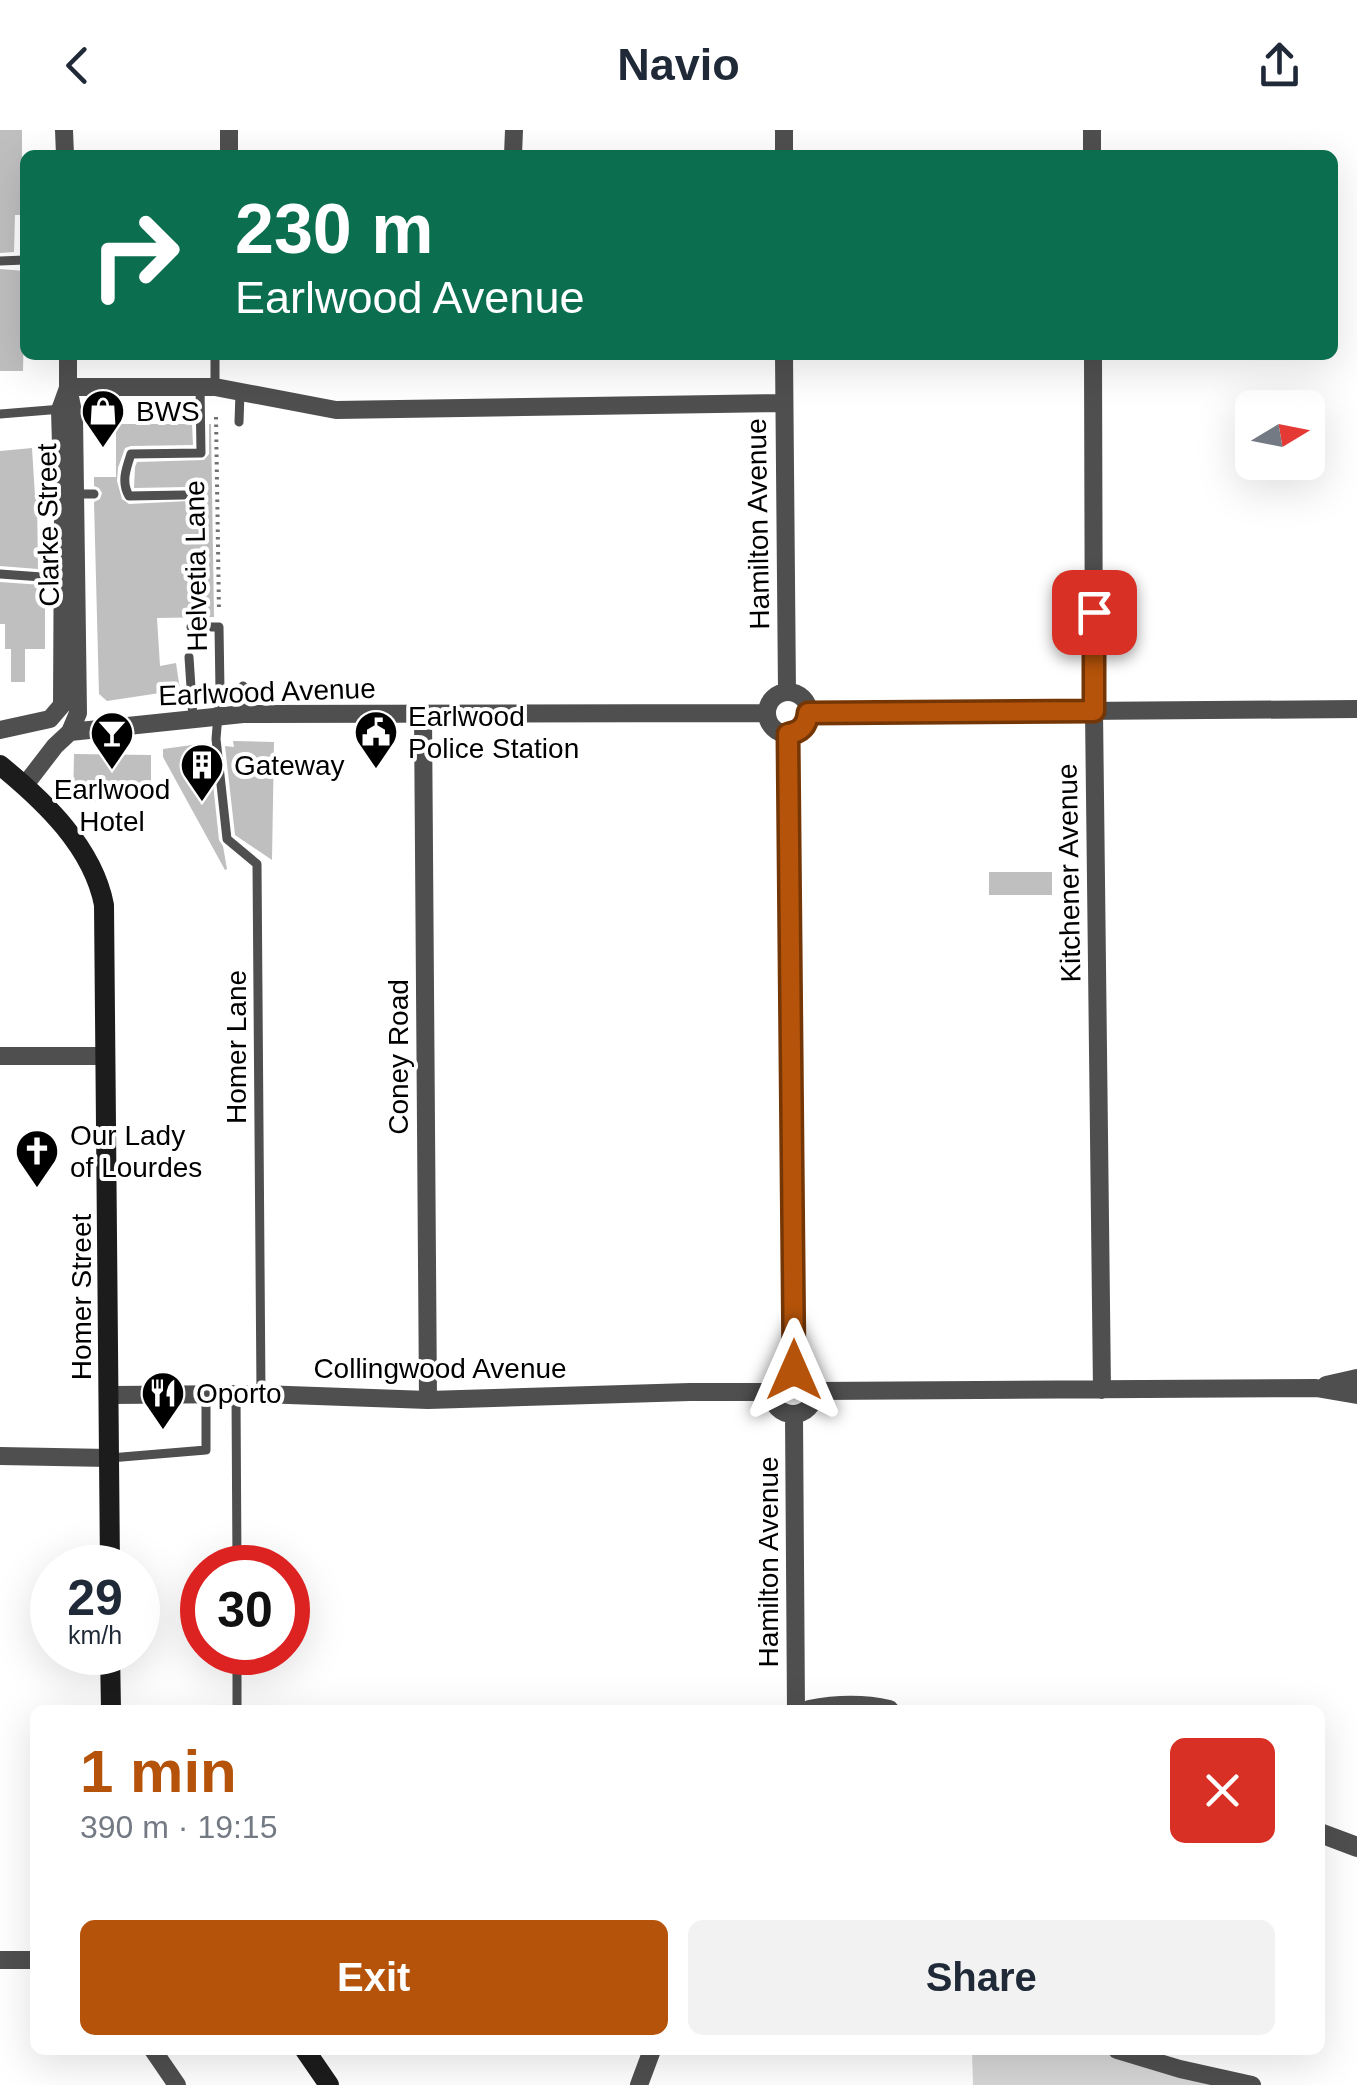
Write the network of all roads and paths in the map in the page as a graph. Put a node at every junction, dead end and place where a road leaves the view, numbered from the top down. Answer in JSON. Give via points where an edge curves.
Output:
{"nodes":[{"id":1,"x":68,"y":360,"type":"edge"},
{"id":2,"x":214,"y":360,"type":"edge"},
{"id":3,"x":784,"y":360,"type":"edge"},
{"id":4,"x":1093,"y":360,"type":"edge"},
{"id":5,"x":208,"y":387,"type":"junction"},
{"id":6,"x":240,"y":392,"type":"junction"},
{"id":7,"x":67,"y":401,"type":"junction"},
{"id":8,"x":784,"y":403,"type":"junction"},
{"id":9,"x":0,"y":414,"type":"edge"},
{"id":10,"x":216,"y":417,"type":"dead end"},
{"id":11,"x":239,"y":422,"type":"dead end"},
{"id":12,"x":184,"y":495,"type":"dead end"},
{"id":13,"x":0,"y":574,"type":"edge"},
{"id":14,"x":70,"y":574,"type":"junction"},
{"id":15,"x":191,"y":627,"type":"dead end"},
{"id":16,"x":220,"y":627,"type":"junction"},
{"id":17,"x":189,"y":657,"type":"dead end"},
{"id":18,"x":71,"y":660,"type":"junction"},
{"id":19,"x":243,"y":686,"type":"dead end"},
{"id":20,"x":787,"y":692,"type":"junction"},
{"id":21,"x":1357,"y":710,"type":"edge"},
{"id":22,"x":1094,"y":711,"type":"junction"},
{"id":23,"x":767,"y":713,"type":"junction"},
{"id":24,"x":808,"y":713,"type":"junction"},
{"id":25,"x":243,"y":714,"type":"junction"},
{"id":26,"x":423,"y":714,"type":"junction"},
{"id":27,"x":219,"y":715,"type":"junction"},
{"id":28,"x":193,"y":718,"type":"junction"},
{"id":29,"x":0,"y":730,"type":"edge"},
{"id":30,"x":70,"y":732,"type":"junction"},
{"id":31,"x":788,"y":734,"type":"junction"},
{"id":32,"x":0,"y":766,"type":"edge"},
{"id":33,"x":25,"y":785,"type":"junction"},
{"id":34,"x":0,"y":1056,"type":"edge"},
{"id":35,"x":106,"y":1056,"type":"junction"},
{"id":36,"x":794,"y":1370,"type":"junction"},
{"id":37,"x":1357,"y":1378,"type":"edge"},
{"id":38,"x":1316,"y":1388,"type":"junction"},
{"id":39,"x":1102,"y":1390,"type":"junction"},
{"id":40,"x":816,"y":1391,"type":"junction"},
{"id":41,"x":771,"y":1392,"type":"junction"},
{"id":42,"x":206,"y":1394,"type":"junction"},
{"id":43,"x":236,"y":1394,"type":"junction"},
{"id":44,"x":261,"y":1394,"type":"junction"},
{"id":45,"x":109,"y":1395,"type":"junction"},
{"id":46,"x":1357,"y":1395,"type":"edge"},
{"id":47,"x":428,"y":1400,"type":"junction"},
{"id":48,"x":794,"y":1414,"type":"junction"},
{"id":49,"x":0,"y":1456,"type":"edge"},
{"id":50,"x":110,"y":1458,"type":"junction"},
{"id":51,"x":110,"y":1545,"type":"edge"},
{"id":52,"x":237,"y":1545,"type":"edge"},
{"id":53,"x":110,"y":1675,"type":"edge"},
{"id":54,"x":237,"y":1675,"type":"edge"},
{"id":55,"x":111,"y":1705,"type":"edge"},
{"id":56,"x":237,"y":1705,"type":"edge"},
{"id":57,"x":796,"y":1705,"type":"edge"},
{"id":58,"x":1325,"y":1835,"type":"edge"},
{"id":59,"x":1357,"y":1847,"type":"edge"},
{"id":60,"x":0,"y":1960,"type":"edge"},
{"id":61,"x":30,"y":1960,"type":"edge"},
{"id":62,"x":156,"y":2055,"type":"edge"},
{"id":63,"x":308,"y":2055,"type":"edge"},
{"id":64,"x":650,"y":2055,"type":"edge"},
{"id":65,"x":1134,"y":2055,"type":"edge"},
{"id":66,"x":177,"y":2085,"type":"edge"},
{"id":67,"x":329,"y":2085,"type":"edge"},
{"id":68,"x":639,"y":2085,"type":"edge"},
{"id":69,"x":1252,"y":2085,"type":"edge"}],
"edges":[{"from":1,"to":7,"type":"street","name":"Clarke Street"},
{"from":2,"to":5,"type":"lane"},
{"from":3,"to":8,"type":"street","name":"Hamilton Avenue"},
{"from":4,"to":22,"type":"street","name":"Kitchener Avenue"},
{"from":5,"to":6,"type":"street"},
{"from":5,"to":7,"type":"street"},
{"from":5,"to":12,"type":"lane","via":[[201,453],[131,454],[124,487],[129,496]]},
{"from":6,"to":8,"type":"street","via":[[336,410]]},
{"from":6,"to":11,"type":"lane"},
{"from":7,"to":9,"type":"lane"},
{"from":7,"to":14,"type":"street","name":"Clarke Street","via":[[77,494]]},
{"from":8,"to":20,"type":"street","name":"Hamilton Avenue"},
{"from":10,"to":16,"type":"path","name":"Helvetia Lane"},
{"from":13,"to":14,"type":"lane"},
{"from":14,"to":18,"type":"street","name":"Clarke Street"},
{"from":15,"to":16,"type":"lane"},
{"from":16,"to":27,"type":"lane","name":"Helvetia Lane"},
{"from":17,"to":28,"type":"lane"},
{"from":18,"to":29,"type":"street","name":"Clarke Street","via":[[57,712],[43,722]]},
{"from":18,"to":30,"type":"street","name":"Clarke Street","via":[[78,713]]},
{"from":19,"to":25,"type":"lane"},
{"from":20,"to":23,"type":"street","via":[[770,701]]},
{"from":20,"to":24,"type":"street","via":[[804,700]]},
{"from":21,"to":22,"type":"street"},
{"from":22,"to":24,"type":"street"},
{"from":22,"to":39,"type":"street","name":"Kitchener Avenue"},
{"from":23,"to":26,"type":"street","name":"Earlwood Avenue"},
{"from":23,"to":31,"type":"street","via":[[776,730]]},
{"from":24,"to":31,"type":"street","via":[[805,725]]},
{"from":25,"to":26,"type":"street","name":"Earlwood Avenue"},
{"from":25,"to":27,"type":"street","name":"Earlwood Avenue"},
{"from":26,"to":47,"type":"street","name":"Coney Road"},
{"from":27,"to":28,"type":"street","name":"Earlwood Avenue"},
{"from":27,"to":44,"type":"lane","name":"Homer Lane","via":[[227,839],[257,864]]},
{"from":28,"to":30,"type":"street","name":"Earlwood Avenue"},
{"from":30,"to":33,"type":"street"},
{"from":31,"to":36,"type":"street"},
{"from":32,"to":33,"type":"main road","name":"Homer Street"},
{"from":33,"to":35,"type":"main road","name":"Homer Street","via":[[81,850],[102,894]]},
{"from":34,"to":35,"type":"street"},
{"from":35,"to":45,"type":"main road","name":"Homer Street"},
{"from":36,"to":40,"type":"street","via":[[812,1379]]},
{"from":36,"to":41,"type":"street","via":[[775,1378]]},
{"from":37,"to":38,"type":"street"},
{"from":38,"to":39,"type":"street"},
{"from":38,"to":46,"type":"street"},
{"from":39,"to":40,"type":"street"},
{"from":40,"to":48,"type":"street","via":[[807,1410]]},
{"from":41,"to":47,"type":"street","name":"Collingwood Avenue"},
{"from":41,"to":48,"type":"street","via":[[780,1411]]},
{"from":42,"to":43,"type":"street","name":"Collingwood Avenue"},
{"from":42,"to":45,"type":"street","name":"Collingwood Avenue"},
{"from":42,"to":50,"type":"lane","via":[[206,1450]]},
{"from":43,"to":44,"type":"street","name":"Collingwood Avenue"},
{"from":43,"to":52,"type":"lane"},
{"from":44,"to":47,"type":"street","name":"Collingwood Avenue"},
{"from":45,"to":50,"type":"main road","name":"Homer Street"},
{"from":48,"to":57,"type":"street","name":"Hamilton Avenue"},
{"from":49,"to":50,"type":"street"},
{"from":50,"to":51,"type":"main road","name":"Homer Street"},
{"from":53,"to":55,"type":"main road"},
{"from":54,"to":56,"type":"lane"},
{"from":58,"to":59,"type":"street"},
{"from":60,"to":61,"type":"street"},
{"from":62,"to":66,"type":"street"},
{"from":63,"to":67,"type":"main road"},
{"from":64,"to":68,"type":"street"},
{"from":65,"to":69,"type":"street"}]}
